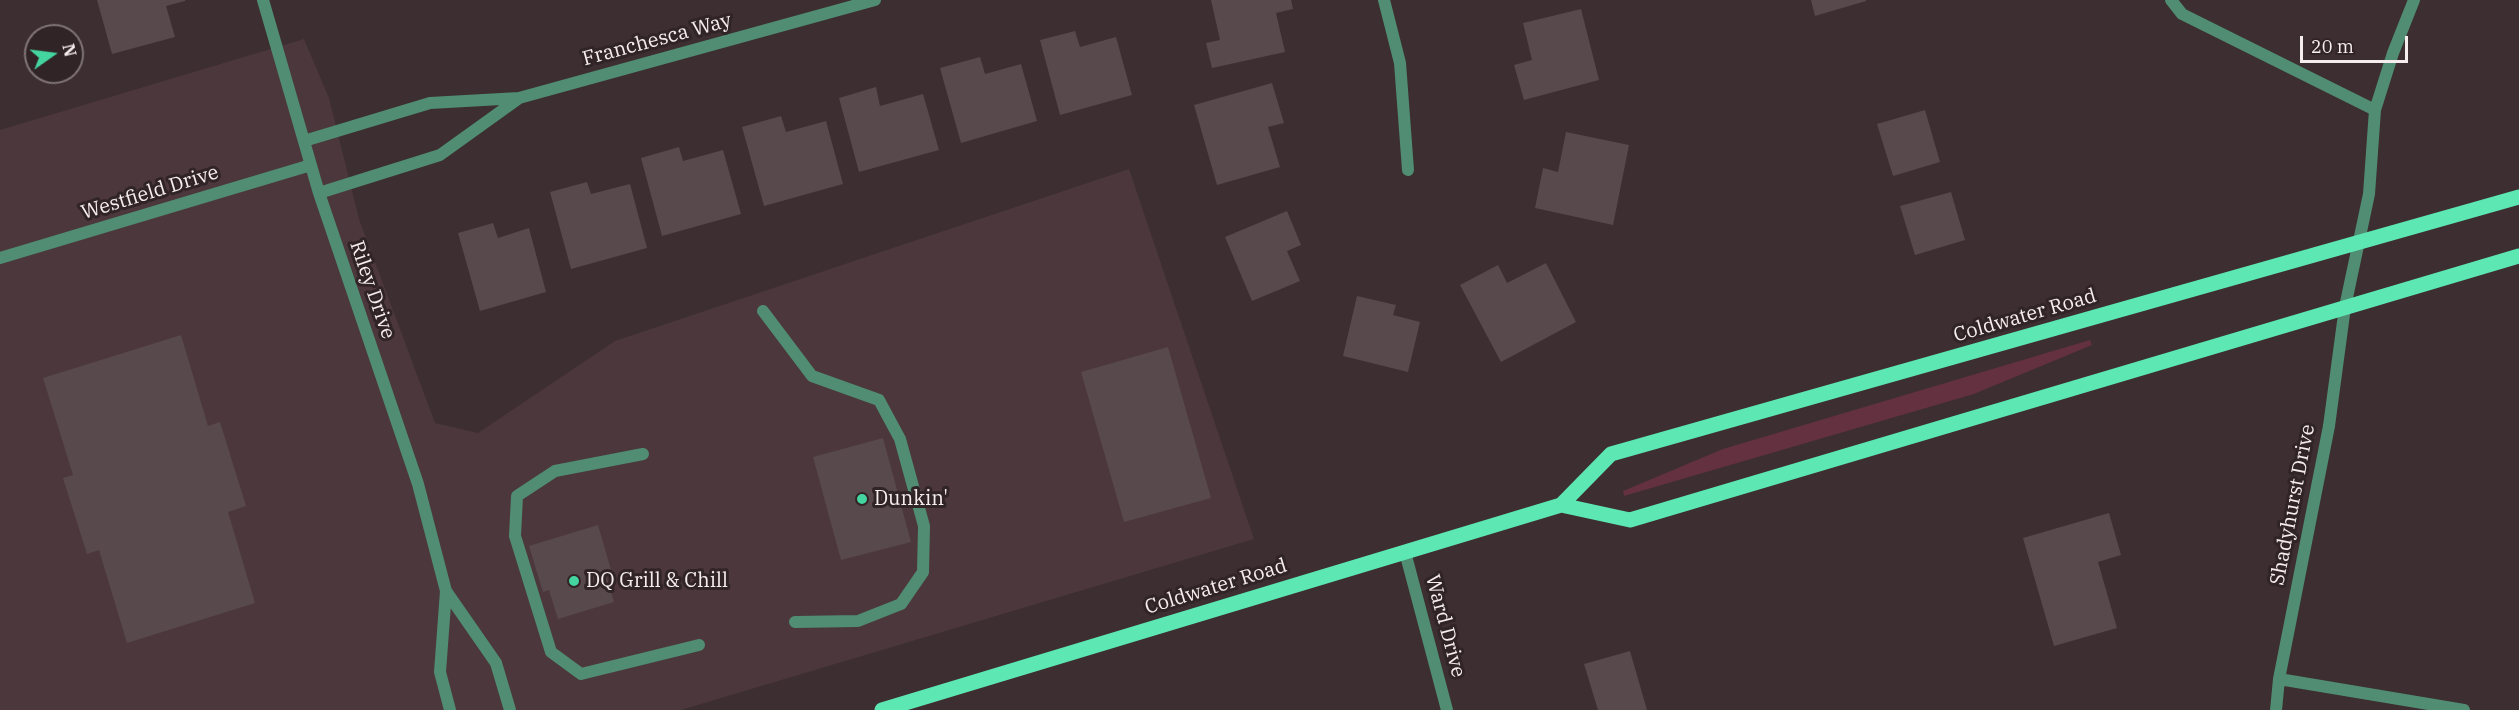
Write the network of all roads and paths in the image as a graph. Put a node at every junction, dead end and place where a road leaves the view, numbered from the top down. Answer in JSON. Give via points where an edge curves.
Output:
{"nodes":[{"id":1,"x":263,"y":0,"type":"edge"},
{"id":2,"x":875,"y":0,"type":"edge"},
{"id":3,"x":1384,"y":0,"type":"edge"},
{"id":4,"x":2171,"y":0,"type":"edge"},
{"id":5,"x":2414,"y":0,"type":"edge"},
{"id":6,"x":519,"y":98,"type":"junction"},
{"id":7,"x":2375,"y":110,"type":"junction"},
{"id":8,"x":304,"y":141,"type":"junction"},
{"id":9,"x":311,"y":165,"type":"junction"},
{"id":10,"x":1408,"y":170,"type":"dead end"},
{"id":11,"x":319,"y":194,"type":"junction"},
{"id":12,"x":2519,"y":197,"type":"edge"},
{"id":13,"x":2357,"y":244,"type":"junction"},
{"id":14,"x":2519,"y":256,"type":"edge"},
{"id":15,"x":0,"y":258,"type":"edge"},
{"id":16,"x":2345,"y":307,"type":"junction"},
{"id":17,"x":763,"y":311,"type":"dead end"},
{"id":18,"x":643,"y":454,"type":"dead end"},
{"id":19,"x":1561,"y":505,"type":"junction"},
{"id":20,"x":1405,"y":552,"type":"junction"},
{"id":21,"x":446,"y":591,"type":"junction"},
{"id":22,"x":795,"y":622,"type":"dead end"},
{"id":23,"x":699,"y":645,"type":"dead end"},
{"id":24,"x":2279,"y":679,"type":"junction"},
{"id":25,"x":450,"y":710,"type":"edge"},
{"id":26,"x":510,"y":710,"type":"edge"},
{"id":27,"x":882,"y":710,"type":"edge"},
{"id":28,"x":1447,"y":710,"type":"edge"},
{"id":29,"x":2276,"y":710,"type":"edge"},
{"id":30,"x":2464,"y":710,"type":"edge"}],
"edges":[{"from":1,"to":8,"type":"street","name":"Riley Drive"},
{"from":2,"to":6,"type":"street","name":"Franchesca Way"},
{"from":3,"to":10,"type":"street","via":[[1400,63]]},
{"from":4,"to":7,"type":"street","via":[[2182,14]]},
{"from":5,"to":7,"type":"street","name":"Shadyhurst Drive"},
{"from":6,"to":8,"type":"street","name":"Franchesca Way","via":[[430,103]]},
{"from":6,"to":11,"type":"street","name":"Franchesca Way","via":[[440,155]]},
{"from":7,"to":13,"type":"street","name":"Shadyhurst Drive","via":[[2369,194]]},
{"from":8,"to":9,"type":"street","name":"Riley Drive"},
{"from":9,"to":11,"type":"street","name":"Riley Drive"},
{"from":9,"to":15,"type":"street","name":"Westfield Drive"},
{"from":11,"to":21,"type":"street","name":"Riley Drive","via":[[418,484]]},
{"from":12,"to":13,"type":"main road","name":"Coldwater Road"},
{"from":13,"to":16,"type":"street","name":"Shadyhurst Drive"},
{"from":13,"to":19,"type":"main road","name":"Coldwater Road","via":[[1611,454]]},
{"from":14,"to":16,"type":"main road","name":"Coldwater Road"},
{"from":16,"to":19,"type":"main road","name":"Coldwater Road","via":[[1630,520]]},
{"from":16,"to":24,"type":"street","name":"Shadyhurst Drive","via":[[2329,426]]},
{"from":17,"to":22,"type":"street","via":[[812,376],[879,400],[900,439],[924,526],[923,572],[901,604],[858,621]]},
{"from":18,"to":23,"type":"street","via":[[555,471],[517,496],[515,536],[551,652],[581,674]]},
{"from":19,"to":20,"type":"main road","name":"Coldwater Road"},
{"from":20,"to":27,"type":"main road","name":"Coldwater Road"},
{"from":20,"to":28,"type":"street","name":"Ward Drive"},
{"from":21,"to":25,"type":"street","name":"Riley Drive","via":[[440,672]]},
{"from":21,"to":26,"type":"street","name":"Riley Drive","via":[[496,663]]},
{"from":24,"to":29,"type":"street","name":"Shadyhurst Drive"},
{"from":24,"to":30,"type":"street"}]}
